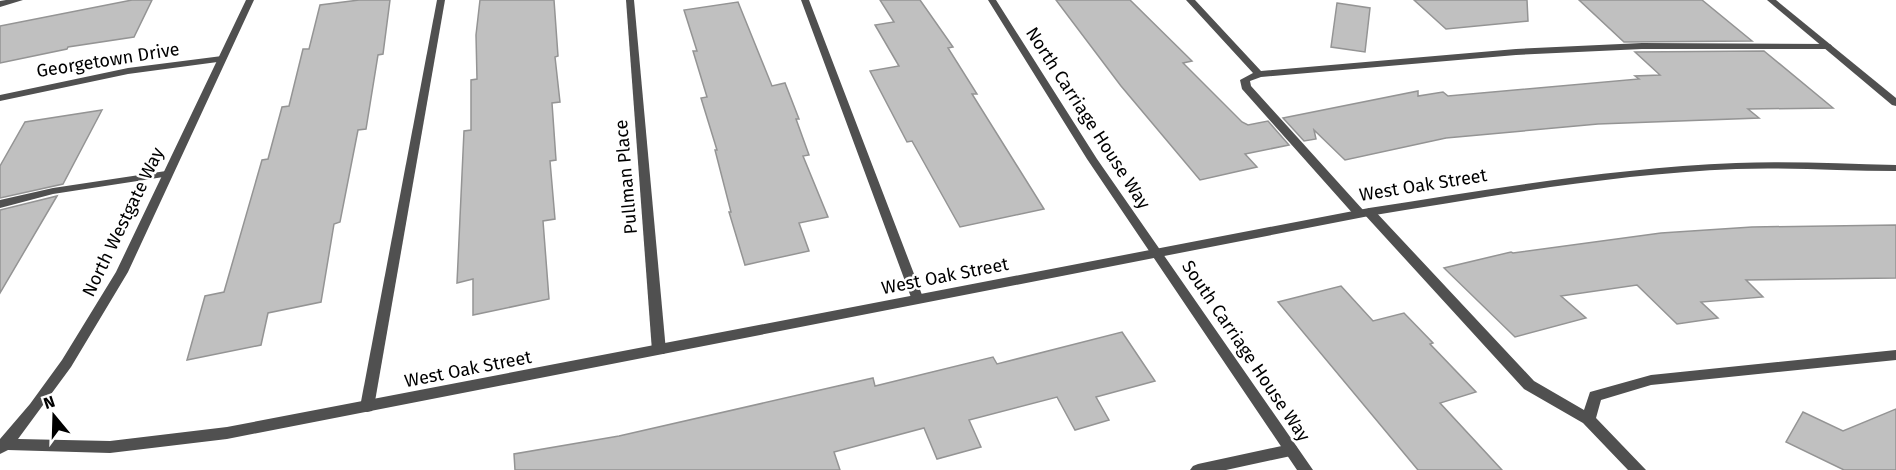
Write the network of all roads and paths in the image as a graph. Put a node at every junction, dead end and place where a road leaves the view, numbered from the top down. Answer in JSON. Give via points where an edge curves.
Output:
{"nodes":[{"id":1,"x":19,"y":0,"type":"edge"},
{"id":2,"x":250,"y":0,"type":"edge"},
{"id":3,"x":441,"y":0,"type":"edge"},
{"id":4,"x":630,"y":0,"type":"edge"},
{"id":5,"x":805,"y":0,"type":"edge"},
{"id":6,"x":992,"y":0,"type":"edge"},
{"id":7,"x":1190,"y":0,"type":"edge"},
{"id":8,"x":1771,"y":0,"type":"edge"},
{"id":9,"x":0,"y":4,"type":"edge"},
{"id":10,"x":1827,"y":46,"type":"junction"},
{"id":11,"x":222,"y":59,"type":"junction"},
{"id":12,"x":1259,"y":74,"type":"junction"},
{"id":13,"x":0,"y":98,"type":"edge"},
{"id":14,"x":1896,"y":103,"type":"edge"},
{"id":15,"x":1896,"y":168,"type":"edge"},
{"id":16,"x":166,"y":174,"type":"junction"},
{"id":17,"x":0,"y":204,"type":"edge"},
{"id":18,"x":1364,"y":213,"type":"junction"},
{"id":19,"x":1157,"y":253,"type":"junction"},
{"id":20,"x":918,"y":300,"type":"junction"},
{"id":21,"x":659,"y":351,"type":"junction"},
{"id":22,"x":1896,"y":355,"type":"edge"},
{"id":23,"x":367,"y":407,"type":"junction"},
{"id":24,"x":1588,"y":419,"type":"junction"},
{"id":25,"x":2,"y":447,"type":"edge"},
{"id":26,"x":1291,"y":450,"type":"junction"},
{"id":27,"x":1198,"y":470,"type":"edge"},
{"id":28,"x":1305,"y":470,"type":"edge"},
{"id":29,"x":1638,"y":470,"type":"edge"}],
"edges":[{"from":1,"to":9,"type":"street"},
{"from":2,"to":11,"type":"street","name":"North Westgate Way"},
{"from":3,"to":23,"type":"street"},
{"from":4,"to":21,"type":"street","name":"Pullman Place"},
{"from":5,"to":20,"type":"street"},
{"from":6,"to":19,"type":"street","name":"North Carriage House Way","via":[[1092,159]]},
{"from":7,"to":12,"type":"street"},
{"from":8,"to":10,"type":"street"},
{"from":10,"to":12,"type":"street","via":[[1642,46],[1516,52]]},
{"from":10,"to":14,"type":"street"},
{"from":11,"to":13,"type":"street","name":"Georgetown Drive","via":[[120,72]]},
{"from":11,"to":16,"type":"street","name":"North Westgate Way"},
{"from":12,"to":18,"type":"street","via":[[1245,80],[1246,87]]},
{"from":15,"to":18,"type":"street","name":"West Oak Street","via":[[1737,166],[1630,174],[1538,184]]},
{"from":16,"to":17,"type":"street","via":[[53,191]]},
{"from":16,"to":25,"type":"street","name":"North Westgate Way","via":[[100,312]]},
{"from":18,"to":19,"type":"street","name":"West Oak Street"},
{"from":18,"to":24,"type":"street","via":[[1529,385]]},
{"from":19,"to":20,"type":"street","name":"West Oak Street"},
{"from":19,"to":26,"type":"street","name":"South Carriage House Way"},
{"from":20,"to":21,"type":"street","name":"West Oak Street"},
{"from":21,"to":23,"type":"street","name":"West Oak Street"},
{"from":22,"to":24,"type":"street","via":[[1651,380],[1596,396]]},
{"from":23,"to":25,"type":"street","name":"West Oak Street","via":[[227,434],[110,447]]},
{"from":24,"to":29,"type":"street"},
{"from":26,"to":27,"type":"street"},
{"from":26,"to":28,"type":"street","name":"South Carriage House Way"}]}
